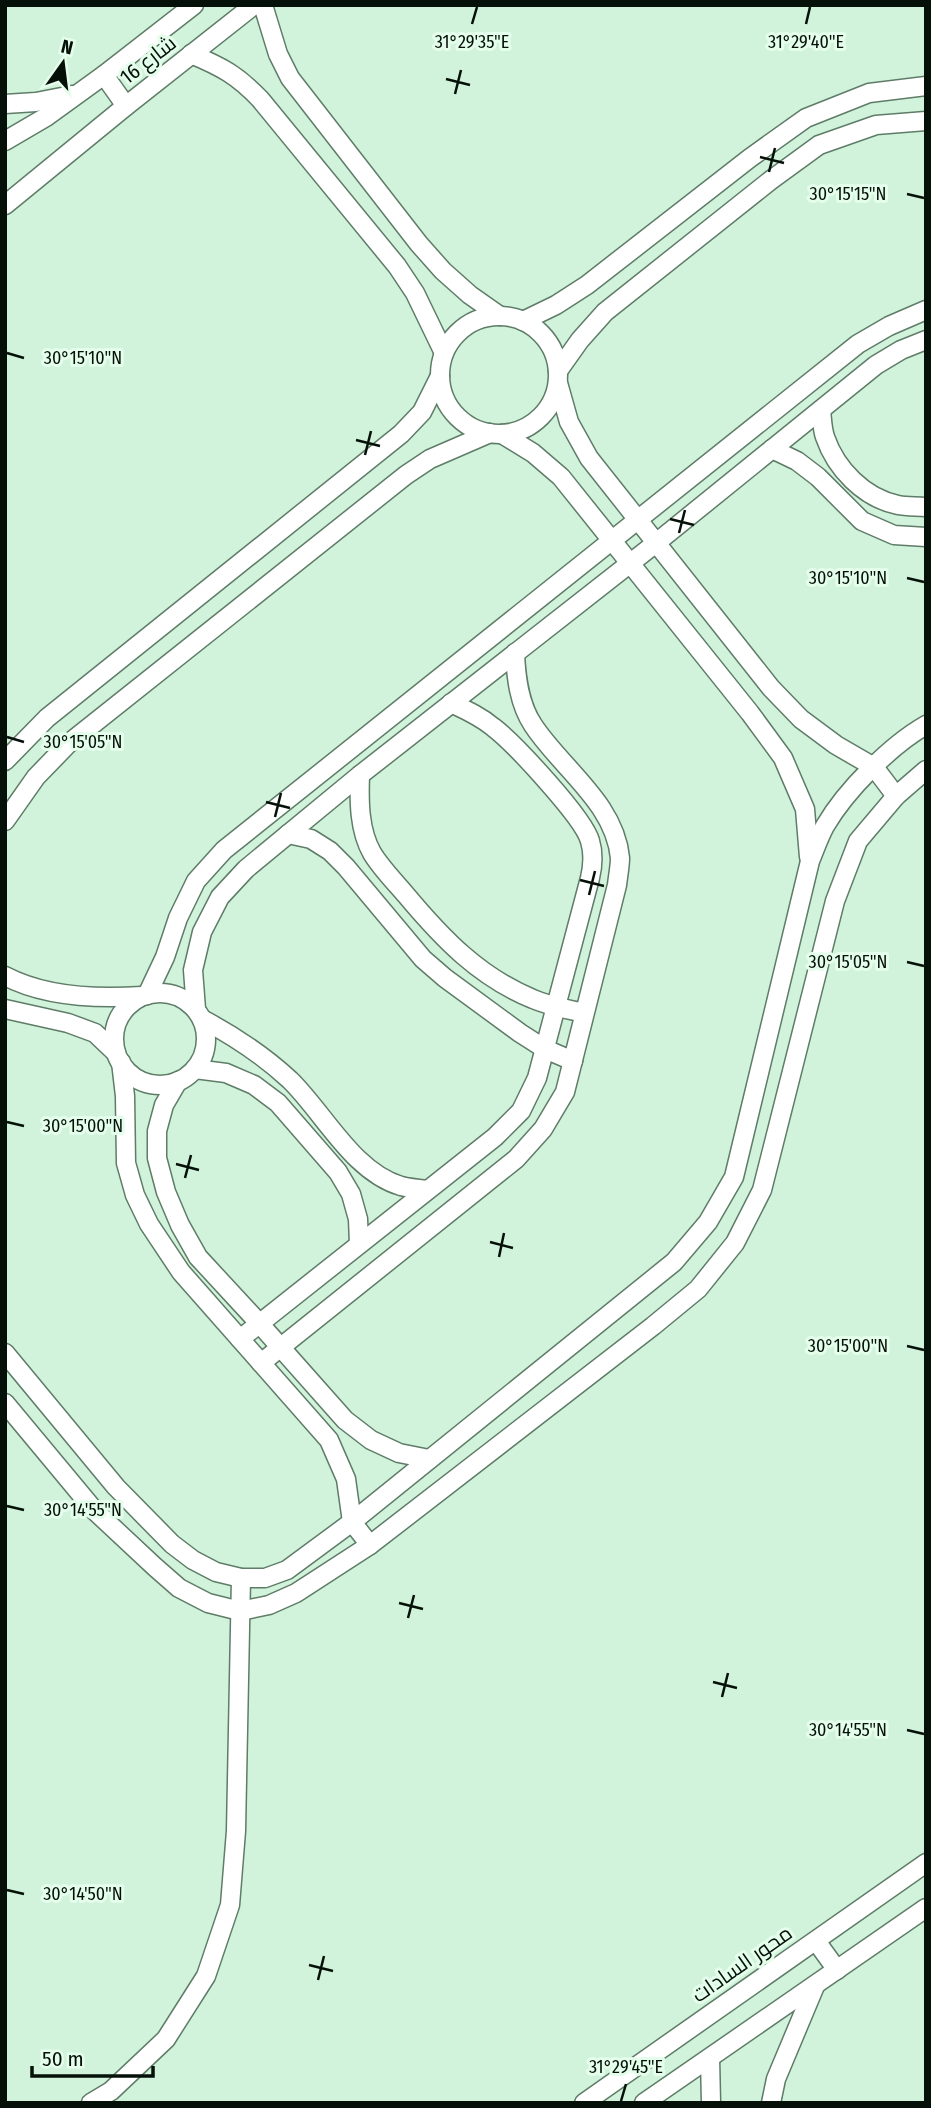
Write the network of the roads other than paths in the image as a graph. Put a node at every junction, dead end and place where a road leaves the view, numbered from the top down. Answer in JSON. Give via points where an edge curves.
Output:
{"nodes":[{"id":1,"x":194,"y":5,"type":"edge"},
{"id":2,"x":254,"y":5,"type":"edge"},
{"id":3,"x":263,"y":5,"type":"edge"},
{"id":4,"x":191,"y":54,"type":"junction"},
{"id":5,"x":104,"y":75,"type":"junction"},
{"id":6,"x":926,"y":86,"type":"edge"},
{"id":7,"x":79,"y":94,"type":"junction"},
{"id":8,"x":5,"y":104,"type":"edge"},
{"id":9,"x":126,"y":106,"type":"junction"},
{"id":10,"x":926,"y":121,"type":"edge"},
{"id":11,"x":5,"y":141,"type":"edge"},
{"id":12,"x":5,"y":205,"type":"edge"},
{"id":13,"x":926,"y":310,"type":"edge"},
{"id":14,"x":500,"y":316,"type":"junction"},
{"id":15,"x":523,"y":321,"type":"junction"},
{"id":16,"x":926,"y":340,"type":"edge"},
{"id":17,"x":444,"y":353,"type":"junction"},
{"id":18,"x":440,"y":376,"type":"junction"},
{"id":19,"x":558,"y":377,"type":"junction"},
{"id":20,"x":821,"y":410,"type":"junction"},
{"id":21,"x":496,"y":434,"type":"junction"},
{"id":22,"x":772,"y":449,"type":"junction"},
{"id":23,"x":926,"y":506,"type":"edge"},
{"id":24,"x":638,"y":520,"type":"junction"},
{"id":25,"x":926,"y":537,"type":"edge"},
{"id":26,"x":612,"y":541,"type":"junction"},
{"id":27,"x":656,"y":543,"type":"junction"},
{"id":28,"x":630,"y":563,"type":"junction"},
{"id":29,"x":515,"y":653,"type":"junction"},
{"id":30,"x":451,"y":703,"type":"junction"},
{"id":31,"x":926,"y":725,"type":"edge"},
{"id":32,"x":5,"y":761,"type":"edge"},
{"id":33,"x":874,"y":767,"type":"junction"},
{"id":34,"x":926,"y":769,"type":"edge"},
{"id":35,"x":360,"y":775,"type":"junction"},
{"id":36,"x":896,"y":796,"type":"junction"},
{"id":37,"x":5,"y":821,"type":"edge"},
{"id":38,"x":288,"y":834,"type":"junction"},
{"id":39,"x":810,"y":861,"type":"junction"},
{"id":40,"x":5,"y":976,"type":"edge"},
{"id":41,"x":144,"y":995,"type":"junction"},
{"id":42,"x":556,"y":1006,"type":"junction"},
{"id":43,"x":5,"y":1009,"type":"edge"},
{"id":44,"x":584,"y":1013,"type":"junction"},
{"id":45,"x":199,"y":1014,"type":"junction"},
{"id":46,"x":545,"y":1049,"type":"junction"},
{"id":47,"x":118,"y":1057,"type":"junction"},
{"id":48,"x":573,"y":1061,"type":"junction"},
{"id":49,"x":195,"y":1069,"type":"junction"},
{"id":50,"x":178,"y":1082,"type":"junction"},
{"id":51,"x":427,"y":1190,"type":"junction"},
{"id":52,"x":359,"y":1244,"type":"junction"},
{"id":53,"x":259,"y":1323,"type":"junction"},
{"id":54,"x":240,"y":1339,"type":"junction"},
{"id":55,"x":281,"y":1347,"type":"junction"},
{"id":56,"x":5,"y":1353,"type":"edge"},
{"id":57,"x":261,"y":1363,"type":"junction"},
{"id":58,"x":5,"y":1403,"type":"edge"},
{"id":59,"x":429,"y":1459,"type":"junction"},
{"id":60,"x":352,"y":1522,"type":"junction"},
{"id":61,"x":370,"y":1545,"type":"junction"},
{"id":62,"x":241,"y":1578,"type":"junction"},
{"id":63,"x":240,"y":1611,"type":"junction"},
{"id":64,"x":926,"y":1863,"type":"edge"},
{"id":65,"x":926,"y":1908,"type":"edge"},
{"id":66,"x":816,"y":1941,"type":"junction"},
{"id":67,"x":837,"y":1970,"type":"junction"},
{"id":68,"x":815,"y":1986,"type":"junction"},
{"id":69,"x":710,"y":2058,"type":"junction"},
{"id":70,"x":91,"y":2103,"type":"edge"},
{"id":71,"x":584,"y":2103,"type":"edge"},
{"id":72,"x":644,"y":2103,"type":"edge"},
{"id":73,"x":711,"y":2103,"type":"edge"},
{"id":74,"x":771,"y":2103,"type":"edge"}],
"edges":[{"from":1,"to":5,"type":"street","name":"شارع 16"},
{"from":2,"to":4,"type":"street","name":"شارع 16"},
{"from":3,"to":14,"type":"street","via":[[290,78],[419,244],[461,287]]},
{"from":4,"to":9,"type":"street","name":"شارع 16"},
{"from":4,"to":17,"type":"street","via":[[242,80],[260,99],[397,266]]},
{"from":5,"to":7,"type":"street","name":"شارع 16"},
{"from":5,"to":9,"type":"street"},
{"from":6,"to":15,"type":"street","via":[[869,93],[806,118],[587,285]]},
{"from":7,"to":8,"type":"street"},
{"from":7,"to":11,"type":"street","name":"شارع 16"},
{"from":9,"to":12,"type":"street","name":"شارع 16"},
{"from":10,"to":19,"type":"street","via":[[876,125],[820,145],[605,312],[580,340]]},
{"from":13,"to":24,"type":"street","via":[[858,344]]},
{"from":14,"to":15,"type":"street"},
{"from":14,"to":17,"type":"street","via":[[466,326]]},
{"from":15,"to":19,"type":"street","via":[[548,341]]},
{"from":16,"to":20,"type":"street","via":[[876,365]]},
{"from":17,"to":18,"type":"street"},
{"from":18,"to":21,"type":"street","via":[[445,399],[458,418]]},
{"from":18,"to":32,"type":"street","via":[[422,412],[401,434],[47,718]]},
{"from":19,"to":21,"type":"street","via":[[550,405],[535,422]]},
{"from":19,"to":24,"type":"street","via":[[569,422],[589,458]]},
{"from":20,"to":22,"type":"street"},
{"from":20,"to":23,"type":"street","via":[[835,460],[852,480],[874,497],[900,506]]},
{"from":21,"to":26,"type":"street","via":[[533,453],[561,477]]},
{"from":21,"to":37,"type":"street","via":[[430,459],[406,475],[68,744],[36,777]]},
{"from":22,"to":25,"type":"street","via":[[818,477],[862,521],[894,534]]},
{"from":22,"to":27,"type":"street"},
{"from":24,"to":26,"type":"street"},
{"from":24,"to":27,"type":"street"},
{"from":26,"to":28,"type":"street"},
{"from":26,"to":41,"type":"street","via":[[224,850],[196,881]]},
{"from":27,"to":28,"type":"street"},
{"from":27,"to":33,"type":"street","via":[[778,696],[836,745]]},
{"from":28,"to":29,"type":"street"},
{"from":28,"to":39,"type":"street","via":[[783,758],[805,809]]},
{"from":29,"to":30,"type":"street"},
{"from":29,"to":44,"type":"street","via":[[516,677],[532,724],[596,802],[613,828],[620,858]]},
{"from":30,"to":35,"type":"street"},
{"from":30,"to":42,"type":"street","via":[[474,713],[513,744],[579,818],[590,839],[594,862]]},
{"from":31,"to":33,"type":"street","via":[[906,736]]},
{"from":33,"to":36,"type":"street"},
{"from":33,"to":39,"type":"street","via":[[847,794],[825,826]]},
{"from":34,"to":36,"type":"street"},
{"from":35,"to":38,"type":"street"},
{"from":35,"to":42,"type":"street","via":[[363,828],[373,854],[437,933],[472,964],[512,989]]},
{"from":36,"to":61,"type":"street","via":[[858,841],[835,901],[762,1190],[735,1242],[698,1289]]},
{"from":38,"to":45,"type":"street","via":[[219,897],[202,932],[193,970]]},
{"from":38,"to":46,"type":"street","via":[[310,839],[330,851],[423,959]]},
{"from":39,"to":59,"type":"street","via":[[734,1177],[708,1222],[674,1262]]},
{"from":40,"to":41,"type":"street","via":[[74,996]]},
{"from":41,"to":45,"type":"street","via":[[174,994]]},
{"from":41,"to":47,"type":"street","via":[[118,1020],[114,1036]]},
{"from":42,"to":44,"type":"street"},
{"from":42,"to":46,"type":"street"},
{"from":43,"to":47,"type":"street","via":[[95,1033]]},
{"from":44,"to":48,"type":"street"},
{"from":45,"to":49,"type":"street","via":[[207,1036]]},
{"from":45,"to":51,"type":"street","via":[[265,1057],[374,1173],[399,1186]]},
{"from":46,"to":48,"type":"street"},
{"from":46,"to":51,"type":"street","via":[[521,1111]]},
{"from":47,"to":50,"type":"street","via":[[132,1075],[146,1082]]},
{"from":47,"to":54,"type":"street","via":[[125,1096],[126,1163],[135,1195],[181,1272]]},
{"from":48,"to":55,"type":"street","via":[[565,1092],[543,1129],[516,1158]]},
{"from":49,"to":50,"type":"street"},
{"from":49,"to":52,"type":"street","via":[[226,1073],[254,1085],[278,1103],[338,1172],[351,1194]]},
{"from":50,"to":53,"type":"street","via":[[156,1131],[166,1192],[198,1257]]},
{"from":51,"to":52,"type":"street"},
{"from":52,"to":53,"type":"street"},
{"from":53,"to":54,"type":"street"},
{"from":53,"to":55,"type":"street"},
{"from":54,"to":57,"type":"street"},
{"from":55,"to":57,"type":"street"},
{"from":55,"to":59,"type":"street","via":[[345,1420],[370,1440]]},
{"from":56,"to":62,"type":"street","via":[[116,1487],[172,1544],[216,1572]]},
{"from":57,"to":60,"type":"street","via":[[329,1440],[346,1479]]},
{"from":58,"to":63,"type":"street","via":[[94,1510],[155,1567],[179,1588],[208,1603]]},
{"from":59,"to":60,"type":"street"},
{"from":60,"to":61,"type":"street"},
{"from":60,"to":62,"type":"street","via":[[287,1570],[265,1578]]},
{"from":61,"to":63,"type":"street","via":[[296,1594]]},
{"from":62,"to":63,"type":"street"},
{"from":63,"to":70,"type":"street","via":[[230,1905],[206,1976],[166,2039],[111,2091]]},
{"from":64,"to":66,"type":"street","name":"محور السادات"},
{"from":65,"to":67,"type":"street"},
{"from":66,"to":67,"type":"street"},
{"from":66,"to":71,"type":"street","name":"محور السادات"},
{"from":67,"to":68,"type":"street"},
{"from":68,"to":69,"type":"street"},
{"from":68,"to":74,"type":"street","via":[[776,2079]]},
{"from":69,"to":72,"type":"street"},
{"from":69,"to":73,"type":"street"}]}
